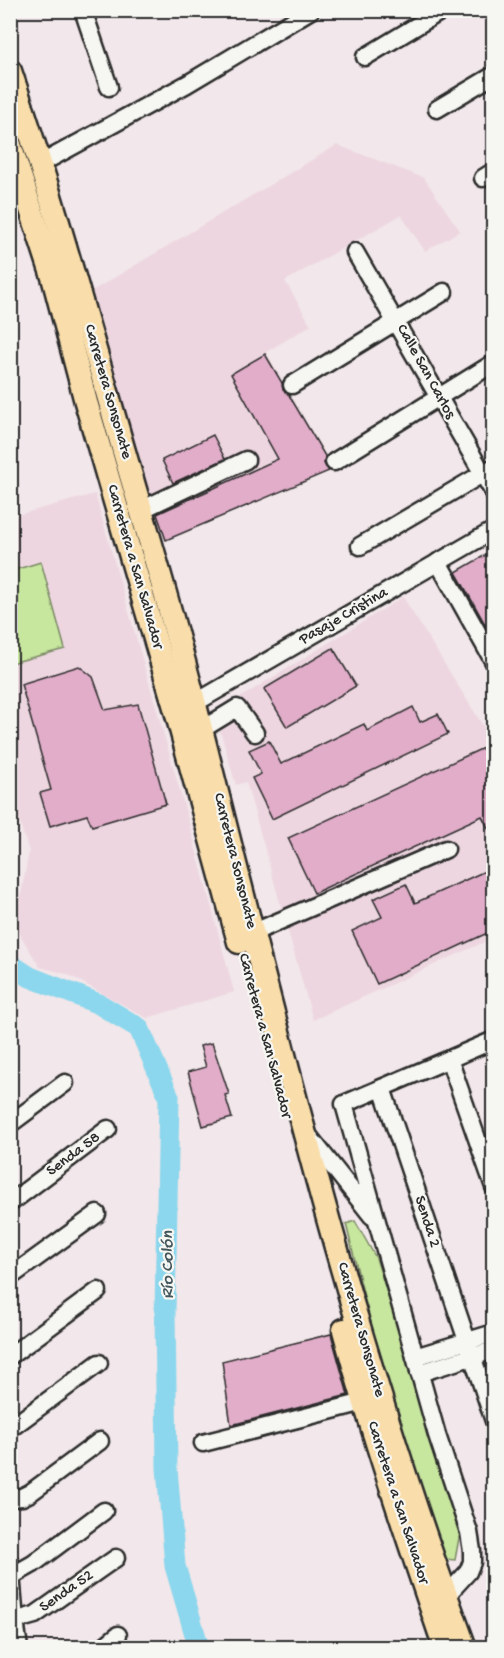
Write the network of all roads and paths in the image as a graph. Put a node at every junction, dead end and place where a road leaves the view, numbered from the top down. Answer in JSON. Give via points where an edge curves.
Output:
{"nodes":[{"id":1,"x":83,"y":10,"type":"edge"},
{"id":2,"x":311,"y":10,"type":"edge"},
{"id":3,"x":443,"y":10,"type":"edge"},
{"id":4,"x":364,"y":57,"type":"dead end"},
{"id":5,"x":10,"y":71,"type":"edge"},
{"id":6,"x":494,"y":75,"type":"edge"},
{"id":7,"x":108,"y":87,"type":"dead end"},
{"id":8,"x":437,"y":109,"type":"dead end"},
{"id":9,"x":10,"y":145,"type":"edge"},
{"id":10,"x":40,"y":164,"type":"junction"},
{"id":11,"x":355,"y":252,"type":"dead end"},
{"id":12,"x":444,"y":292,"type":"dead end"},
{"id":13,"x":396,"y":321,"type":"junction"},
{"id":14,"x":489,"y":366,"type":"dead end"},
{"id":15,"x":292,"y":385,"type":"dead end"},
{"id":16,"x":438,"y":397,"type":"junction"},
{"id":17,"x":246,"y":460,"type":"dead end"},
{"id":18,"x":334,"y":462,"type":"dead end"},
{"id":19,"x":487,"y":470,"type":"edge"},
{"id":20,"x":494,"y":494,"type":"edge"},
{"id":21,"x":141,"y":510,"type":"junction"},
{"id":22,"x":494,"y":530,"type":"edge"},
{"id":23,"x":360,"y":546,"type":"dead end"},
{"id":24,"x":438,"y":562,"type":"junction"},
{"id":25,"x":494,"y":662,"type":"edge"},
{"id":26,"x":195,"y":704,"type":"junction"},
{"id":27,"x":201,"y":730,"type":"junction"},
{"id":28,"x":255,"y":733,"type":"dead end"},
{"id":29,"x":446,"y":849,"type":"dead end"},
{"id":30,"x":252,"y":933,"type":"junction"},
{"id":31,"x":494,"y":1040,"type":"edge"},
{"id":32,"x":449,"y":1059,"type":"junction"},
{"id":33,"x":65,"y":1083,"type":"dead end"},
{"id":34,"x":382,"y":1088,"type":"junction"},
{"id":35,"x":10,"y":1124,"type":"edge"},
{"id":36,"x":108,"y":1129,"type":"dead end"},
{"id":37,"x":303,"y":1129,"type":"junction"},
{"id":38,"x":494,"y":1187,"type":"edge"},
{"id":39,"x":10,"y":1203,"type":"edge"},
{"id":40,"x":97,"y":1214,"type":"dead end"},
{"id":41,"x":379,"y":1227,"type":"junction"},
{"id":42,"x":10,"y":1277,"type":"edge"},
{"id":43,"x":98,"y":1291,"type":"dead end"},
{"id":44,"x":494,"y":1334,"type":"edge"},
{"id":45,"x":469,"y":1349,"type":"junction"},
{"id":46,"x":494,"y":1350,"type":"edge"},
{"id":47,"x":10,"y":1356,"type":"edge"},
{"id":48,"x":99,"y":1363,"type":"dead end"},
{"id":49,"x":417,"y":1365,"type":"junction"},
{"id":50,"x":364,"y":1402,"type":"junction"},
{"id":51,"x":494,"y":1420,"type":"edge"},
{"id":52,"x":10,"y":1425,"type":"edge"},
{"id":53,"x":100,"y":1441,"type":"dead end"},
{"id":54,"x":203,"y":1443,"type":"dead end"},
{"id":55,"x":10,"y":1498,"type":"edge"},
{"id":56,"x":104,"y":1511,"type":"dead end"},
{"id":57,"x":116,"y":1558,"type":"dead end"},
{"id":58,"x":10,"y":1562,"type":"edge"},
{"id":59,"x":11,"y":1577,"type":"edge"},
{"id":60,"x":446,"y":1596,"type":"junction"},
{"id":61,"x":13,"y":1622,"type":"edge"},
{"id":62,"x":118,"y":1635,"type":"dead end"},
{"id":63,"x":19,"y":1647,"type":"edge"},
{"id":64,"x":102,"y":1647,"type":"edge"},
{"id":65,"x":445,"y":1647,"type":"edge"},
{"id":66,"x":465,"y":1647,"type":"edge"}],
"edges":[{"from":1,"to":7,"type":"street"},
{"from":2,"to":10,"type":"street","via":[[187,84]]},
{"from":3,"to":4,"type":"street"},
{"from":5,"to":10,"type":"highway","name":"Carretera Sonsonate"},
{"from":6,"to":8,"type":"street"},
{"from":9,"to":50,"type":"highway","name":"Carretera a San Salvador","via":[[53,277],[176,711]]},
{"from":10,"to":21,"type":"highway","name":"Carretera Sonsonate"},
{"from":11,"to":13,"type":"street","name":"Calle San Carlos"},
{"from":12,"to":13,"type":"street"},
{"from":13,"to":15,"type":"street"},
{"from":13,"to":16,"type":"street","name":"Calle San Carlos"},
{"from":14,"to":16,"type":"street"},
{"from":16,"to":18,"type":"street"},
{"from":16,"to":19,"type":"street","name":"Calle San Carlos"},
{"from":17,"to":21,"type":"street"},
{"from":19,"to":20,"type":"street","name":"Calle San Carlos"},
{"from":19,"to":23,"type":"street"},
{"from":21,"to":26,"type":"highway","name":"Carretera Sonsonate"},
{"from":22,"to":24,"type":"street","name":"Pasaje Cristina"},
{"from":24,"to":25,"type":"street"},
{"from":24,"to":26,"type":"street","name":"Pasaje Cristina"},
{"from":26,"to":27,"type":"highway","name":"Carretera Sonsonate"},
{"from":27,"to":28,"type":"street","via":[[237,708]]},
{"from":27,"to":30,"type":"highway","name":"Carretera Sonsonate"},
{"from":29,"to":30,"type":"street"},
{"from":30,"to":37,"type":"highway","name":"Carretera Sonsonate"},
{"from":31,"to":32,"type":"street"},
{"from":32,"to":34,"type":"street"},
{"from":32,"to":38,"type":"street"},
{"from":33,"to":35,"type":"street"},
{"from":34,"to":41,"type":"street","via":[[344,1104]]},
{"from":34,"to":45,"type":"street","name":"Senda 2"},
{"from":36,"to":39,"type":"street","name":"Senda 58"},
{"from":37,"to":41,"type":"street"},
{"from":37,"to":60,"type":"highway","name":"Carretera Sonsonate","via":[[378,1394]]},
{"from":40,"to":42,"type":"street"},
{"from":41,"to":49,"type":"street"},
{"from":43,"to":47,"type":"street"},
{"from":44,"to":45,"type":"street"},
{"from":45,"to":46,"type":"street"},
{"from":45,"to":49,"type":"street"},
{"from":45,"to":51,"type":"street","name":"Senda 2"},
{"from":48,"to":52,"type":"street"},
{"from":49,"to":60,"type":"street","via":[[472,1551],[468,1572]]},
{"from":50,"to":54,"type":"street"},
{"from":50,"to":65,"type":"highway","name":"Carretera a San Salvador"},
{"from":53,"to":55,"type":"street","via":[[30,1493]]},
{"from":56,"to":59,"type":"street"},
{"from":57,"to":61,"type":"street","name":"Senda 52","via":[[34,1615]]},
{"from":58,"to":59,"type":"street"},
{"from":59,"to":61,"type":"street"},
{"from":60,"to":66,"type":"highway","name":"Carretera Sonsonate"},
{"from":61,"to":63,"type":"street"},
{"from":62,"to":64,"type":"street"}]}
